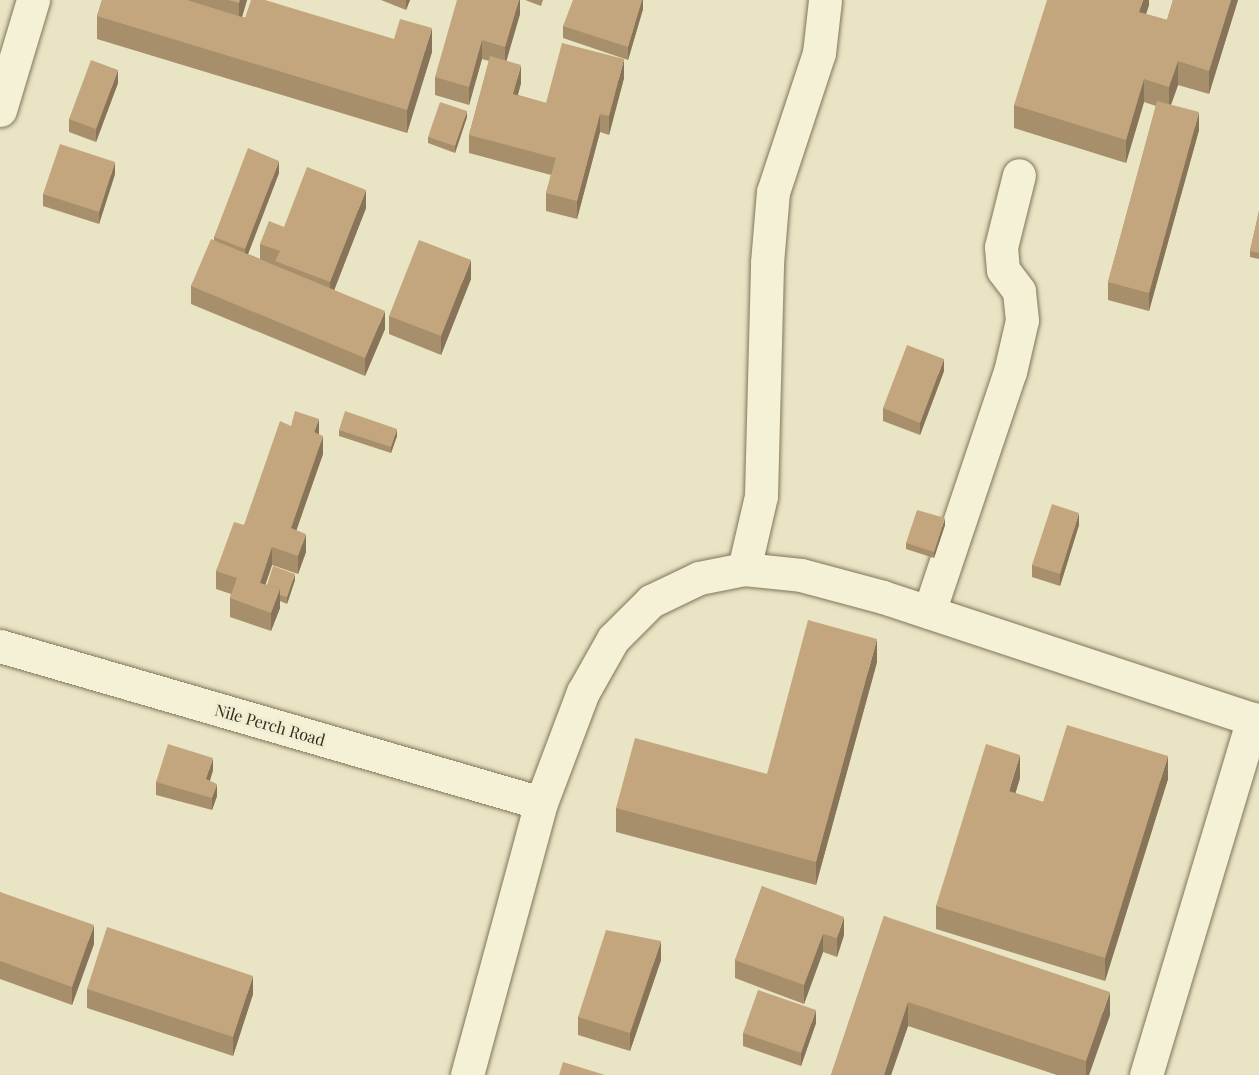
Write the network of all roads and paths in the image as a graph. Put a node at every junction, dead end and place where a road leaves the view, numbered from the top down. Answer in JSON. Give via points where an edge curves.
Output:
{"nodes":[{"id":1,"x":33,"y":0,"type":"edge"},
{"id":2,"x":825,"y":0,"type":"edge"},
{"id":3,"x":0,"y":110,"type":"edge"},
{"id":4,"x":1019,"y":175,"type":"dead end"},
{"id":5,"x":744,"y":569,"type":"junction"},
{"id":6,"x":929,"y":612,"type":"junction"},
{"id":7,"x":0,"y":646,"type":"edge"},
{"id":8,"x":1256,"y":720,"type":"edge"},
{"id":9,"x":541,"y":803,"type":"junction"},
{"id":10,"x":467,"y":1075,"type":"edge"},
{"id":11,"x":1146,"y":1075,"type":"edge"}],
"edges":[{"from":1,"to":3,"type":"street"},
{"from":2,"to":5,"type":"street","via":[[819,53],[773,192],[767,263],[761,496]]},
{"from":4,"to":6,"type":"street","via":[[1001,247],[1003,270],[1018,291],[1022,320],[1010,372]]},
{"from":5,"to":6,"type":"street","via":[[801,575]]},
{"from":5,"to":9,"type":"street","via":[[699,578],[651,601],[612,639],[584,692]]},
{"from":6,"to":8,"type":"street"},
{"from":7,"to":9,"type":"street","name":"Nile Perch Road"},
{"from":8,"to":11,"type":"street"},
{"from":9,"to":10,"type":"street"}]}
